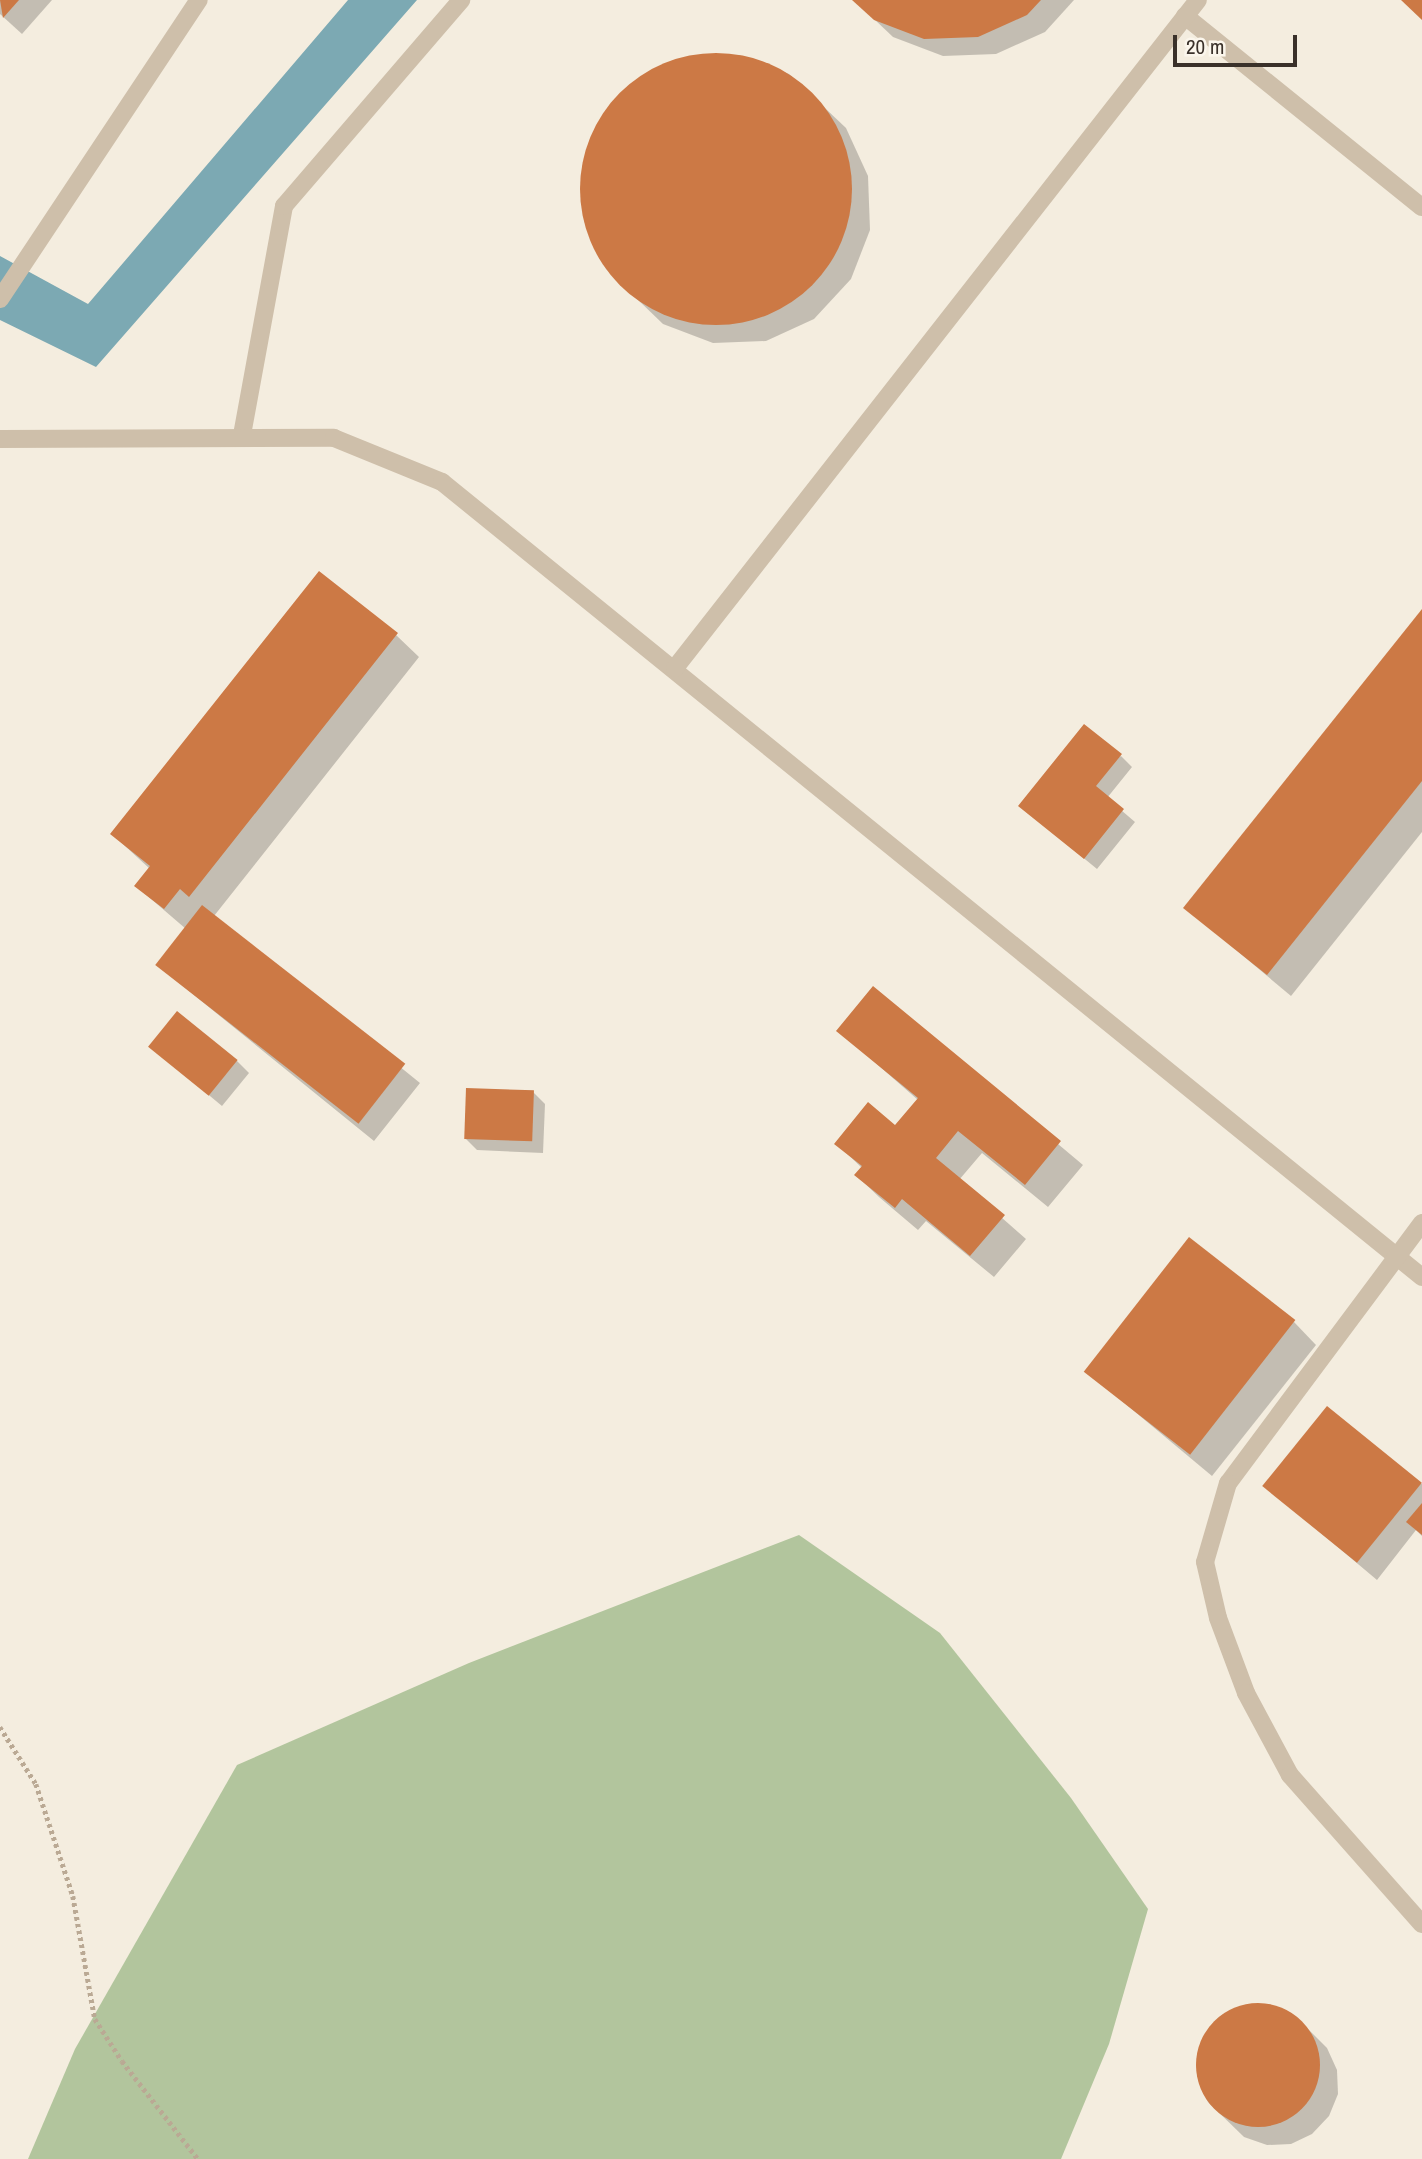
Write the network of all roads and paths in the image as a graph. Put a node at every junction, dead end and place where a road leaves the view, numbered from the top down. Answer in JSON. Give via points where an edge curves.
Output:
{"nodes":[{"id":1,"x":199,"y":0,"type":"edge"},
{"id":2,"x":461,"y":0,"type":"edge"},
{"id":3,"x":1198,"y":0,"type":"edge"},
{"id":4,"x":1185,"y":16,"type":"junction"},
{"id":5,"x":1422,"y":207,"type":"edge"},
{"id":6,"x":0,"y":299,"type":"edge"},
{"id":7,"x":242,"y":435,"type":"junction"},
{"id":8,"x":0,"y":439,"type":"edge"},
{"id":9,"x":675,"y":668,"type":"junction"},
{"id":10,"x":1422,"y":1223,"type":"edge"},
{"id":11,"x":1395,"y":1256,"type":"junction"},
{"id":12,"x":1422,"y":1277,"type":"edge"},
{"id":13,"x":0,"y":1727,"type":"edge"},
{"id":14,"x":1422,"y":1924,"type":"edge"},
{"id":15,"x":198,"y":2159,"type":"edge"}],
"edges":[{"from":1,"to":6,"type":"lane"},
{"from":2,"to":7,"type":"lane","via":[[284,206]]},
{"from":3,"to":4,"type":"lane"},
{"from":4,"to":5,"type":"lane"},
{"from":4,"to":9,"type":"lane"},
{"from":7,"to":8,"type":"lane"},
{"from":7,"to":9,"type":"lane","via":[[334,438],[442,482]]},
{"from":9,"to":11,"type":"lane"},
{"from":10,"to":11,"type":"lane"},
{"from":11,"to":12,"type":"lane"},
{"from":11,"to":14,"type":"lane","via":[[1228,1483],[1205,1563],[1218,1618],[1246,1693],[1290,1775]]},
{"from":13,"to":15,"type":"path","via":[[36,1784],[69,1884],[95,2020]]}]}
